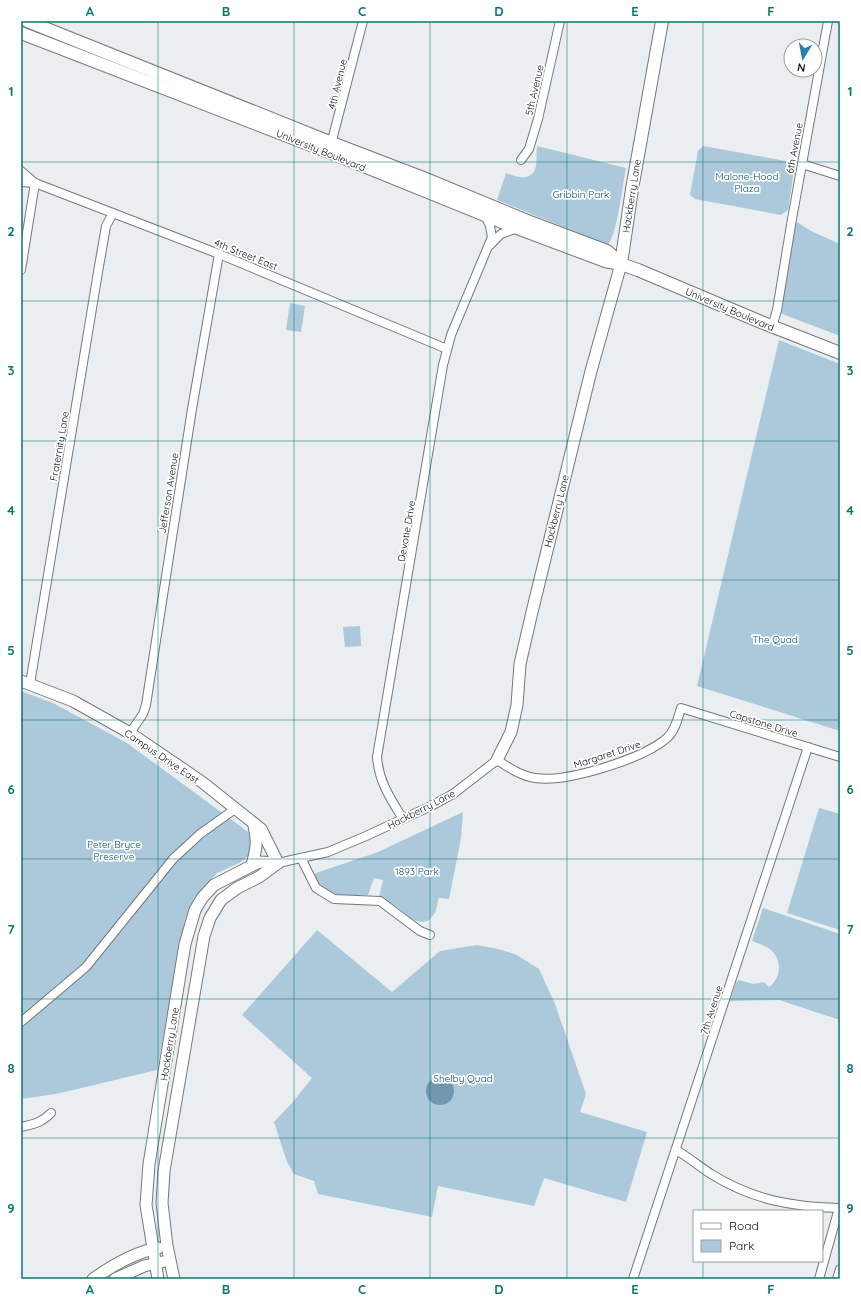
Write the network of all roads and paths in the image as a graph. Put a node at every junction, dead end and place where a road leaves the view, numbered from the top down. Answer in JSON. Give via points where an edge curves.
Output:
{"nodes":[{"id":1,"x":27,"y":21,"type":"edge"},
{"id":2,"x":363,"y":21,"type":"edge"},
{"id":3,"x":560,"y":21,"type":"edge"},
{"id":4,"x":662,"y":21,"type":"edge"},
{"id":5,"x":828,"y":21,"type":"edge"},
{"id":6,"x":21,"y":33,"type":"edge"},
{"id":7,"x":330,"y":148,"type":"junction"},
{"id":8,"x":521,"y":160,"type":"dead end"},
{"id":9,"x":802,"y":164,"type":"junction"},
{"id":10,"x":21,"y":172,"type":"edge"},
{"id":11,"x":840,"y":176,"type":"edge"},
{"id":12,"x":21,"y":182,"type":"edge"},
{"id":13,"x":36,"y":183,"type":"junction"},
{"id":14,"x":113,"y":213,"type":"junction"},
{"id":15,"x":485,"y":215,"type":"junction"},
{"id":16,"x":517,"y":228,"type":"junction"},
{"id":17,"x":488,"y":247,"type":"junction"},
{"id":18,"x":219,"y":254,"type":"junction"},
{"id":19,"x":621,"y":264,"type":"junction"},
{"id":20,"x":21,"y":270,"type":"edge"},
{"id":21,"x":772,"y":326,"type":"junction"},
{"id":22,"x":447,"y":349,"type":"junction"},
{"id":23,"x":840,"y":354,"type":"edge"},
{"id":24,"x":25,"y":682,"type":"edge"},
{"id":25,"x":681,"y":708,"type":"joint"},
{"id":26,"x":130,"y":733,"type":"junction"},
{"id":27,"x":808,"y":747,"type":"junction"},
{"id":28,"x":840,"y":757,"type":"edge"},
{"id":29,"x":497,"y":760,"type":"junction"},
{"id":30,"x":235,"y":808,"type":"junction"},
{"id":31,"x":403,"y":819,"type":"junction"},
{"id":32,"x":253,"y":823,"type":"junction"},
{"id":33,"x":301,"y":858,"type":"junction"},
{"id":34,"x":278,"y":863,"type":"junction"},
{"id":35,"x":252,"y":866,"type":"junction"},
{"id":36,"x":430,"y":935,"type":"dead end"},
{"id":37,"x":21,"y":1022,"type":"edge"},
{"id":38,"x":51,"y":1114,"type":"dead end"},
{"id":39,"x":21,"y":1126,"type":"edge"},
{"id":40,"x":676,"y":1150,"type":"junction"},
{"id":41,"x":839,"y":1208,"type":"edge"},
{"id":42,"x":167,"y":1246,"type":"junction"},
{"id":43,"x":153,"y":1249,"type":"junction"},
{"id":44,"x":170,"y":1260,"type":"junction"},
{"id":45,"x":155,"y":1263,"type":"junction"},
{"id":46,"x":840,"y":1269,"type":"edge"},
{"id":47,"x":93,"y":1279,"type":"edge"},
{"id":48,"x":115,"y":1279,"type":"edge"},
{"id":49,"x":158,"y":1279,"type":"edge"},
{"id":50,"x":174,"y":1279,"type":"edge"},
{"id":51,"x":633,"y":1279,"type":"edge"},
{"id":52,"x":819,"y":1279,"type":"edge"},
{"id":53,"x":837,"y":1279,"type":"edge"}],
"edges":[{"from":1,"to":7,"type":"main road","name":"University Boulevard"},
{"from":2,"to":7,"type":"street","name":"4th Avenue"},
{"from":3,"to":8,"type":"street","name":"5th Avenue","via":[[538,119],[529,149]]},
{"from":4,"to":19,"type":"main road","name":"Hackberry Lane"},
{"from":5,"to":9,"type":"street","name":"6th Avenue"},
{"from":6,"to":7,"type":"main road","name":"University Boulevard"},
{"from":7,"to":15,"type":"main road","name":"University Boulevard"},
{"from":7,"to":19,"type":"main road","name":"University Boulevard","via":[[421,178],[607,251]]},
{"from":9,"to":11,"type":"street"},
{"from":9,"to":21,"type":"street","name":"6th Avenue","via":[[777,310]]},
{"from":10,"to":13,"type":"street","name":"4th Street East"},
{"from":12,"to":13,"type":"street","name":"4th Street East"},
{"from":13,"to":14,"type":"street","name":"4th Street East"},
{"from":13,"to":20,"type":"street"},
{"from":14,"to":18,"type":"street","name":"4th Street East"},
{"from":14,"to":24,"type":"street","name":"Fraternity Lane","via":[[106,226]]},
{"from":15,"to":16,"type":"main road","name":"University Boulevard"},
{"from":15,"to":17,"type":"street","name":"Devotie Drive","via":[[492,237]]},
{"from":16,"to":17,"type":"street","name":"Devotie Drive","via":[[501,234]]},
{"from":16,"to":19,"type":"main road","name":"University Boulevard","via":[[605,261]]},
{"from":17,"to":22,"type":"street","name":"Devotie Drive"},
{"from":18,"to":22,"type":"street","name":"4th Street East"},
{"from":18,"to":26,"type":"street","name":"Jefferson Avenue","via":[[146,705]]},
{"from":19,"to":21,"type":"main road","name":"University Boulevard"},
{"from":19,"to":29,"type":"street","name":"Hackberry Lane","via":[[591,371],[532,612],[520,664],[517,705],[511,732]]},
{"from":21,"to":23,"type":"main road","name":"University Boulevard"},
{"from":22,"to":31,"type":"street","name":"Devotie Drive","via":[[377,757],[382,783]]},
{"from":24,"to":26,"type":"street","name":"Campus Drive East","via":[[73,701]]},
{"from":25,"to":27,"type":"street","name":"Capstone Drive"},
{"from":25,"to":29,"type":"street","name":"Margaret Drive","via":[[673,731],[650,750],[584,773],[565,777],[536,778],[526,776]]},
{"from":26,"to":30,"type":"street","name":"Campus Drive East"},
{"from":27,"to":28,"type":"street","name":"Capstone Drive"},
{"from":27,"to":40,"type":"street","name":"7th Avenue"},
{"from":29,"to":31,"type":"street","name":"Hackberry Lane","via":[[453,794]]},
{"from":30,"to":32,"type":"street","name":"Campus Drive East"},
{"from":30,"to":37,"type":"street","via":[[200,834],[173,859],[86,967]]},
{"from":31,"to":33,"type":"street","name":"Hackberry Lane","via":[[328,852]]},
{"from":32,"to":34,"type":"street","name":"Campus Drive East","via":[[261,829]]},
{"from":32,"to":35,"type":"street","via":[[257,838]]},
{"from":33,"to":34,"type":"street","name":"Hackberry Lane"},
{"from":33,"to":36,"type":"street","via":[[316,888],[322,892],[334,899],[380,901],[420,931]]},
{"from":34,"to":35,"type":"street","name":"Hackberry Lane","via":[[259,862]]},
{"from":34,"to":42,"type":"street","name":"Hackberry Lane","via":[[221,900],[210,918],[204,936],[164,1171],[162,1203]]},
{"from":35,"to":43,"type":"street","name":"Hackberry Lane","via":[[214,885],[202,898],[195,910],[185,944],[149,1164],[146,1204]]},
{"from":38,"to":39,"type":"street","via":[[44,1121]]},
{"from":40,"to":41,"type":"street","via":[[731,1185],[767,1199],[795,1206]]},
{"from":40,"to":51,"type":"street","name":"7th Avenue"},
{"from":41,"to":52,"type":"street"},
{"from":42,"to":43,"type":"street"},
{"from":42,"to":44,"type":"street","name":"Hackberry Lane"},
{"from":43,"to":45,"type":"street","name":"Hackberry Lane"},
{"from":43,"to":47,"type":"street","via":[[129,1258]]},
{"from":44,"to":45,"type":"street"},
{"from":44,"to":50,"type":"street","name":"Hackberry Lane"},
{"from":45,"to":48,"type":"street"},
{"from":45,"to":49,"type":"street","name":"Hackberry Lane"},
{"from":46,"to":53,"type":"street"}]}
